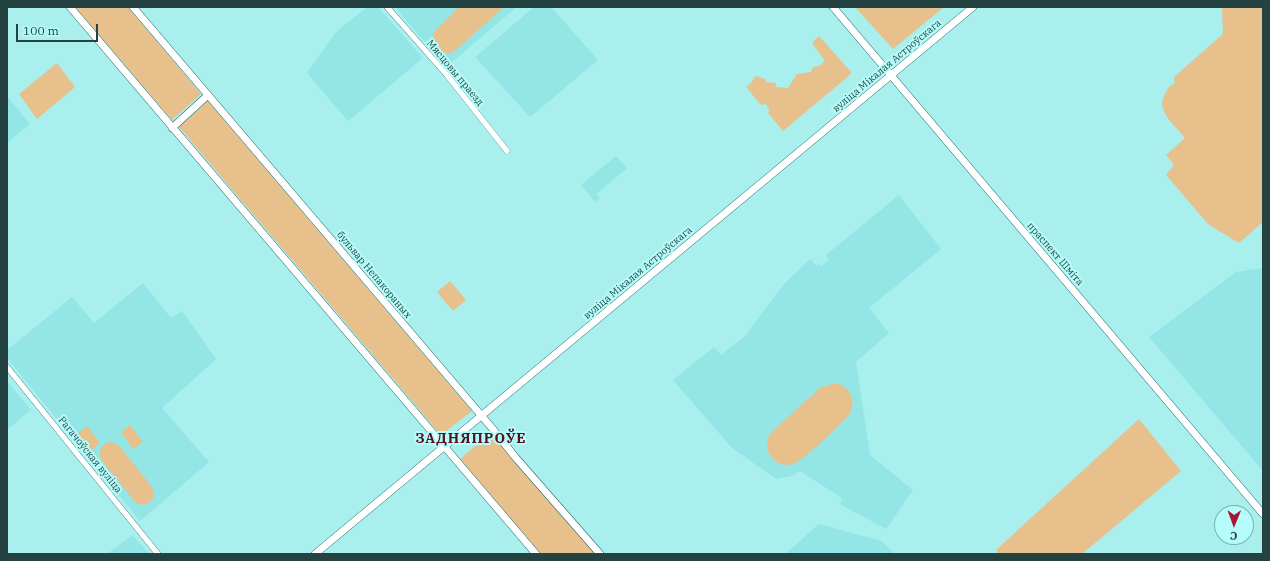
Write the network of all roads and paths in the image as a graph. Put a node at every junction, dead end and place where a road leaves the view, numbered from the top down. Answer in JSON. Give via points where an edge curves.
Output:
{"nodes":[{"id":1,"x":70,"y":7,"type":"edge"},
{"id":2,"x":133,"y":7,"type":"edge"},
{"id":3,"x":387,"y":7,"type":"edge"},
{"id":4,"x":833,"y":7,"type":"edge"},
{"id":5,"x":973,"y":7,"type":"edge"},
{"id":6,"x":891,"y":76,"type":"junction"},
{"id":7,"x":208,"y":95,"type":"junction"},
{"id":8,"x":172,"y":128,"type":"junction"},
{"id":9,"x":507,"y":151,"type":"dead end"},
{"id":10,"x":7,"y":367,"type":"edge"},
{"id":11,"x":482,"y":416,"type":"junction"},
{"id":12,"x":444,"y":447,"type":"junction"},
{"id":13,"x":1263,"y":514,"type":"edge"},
{"id":14,"x":317,"y":553,"type":"edge"},
{"id":15,"x":158,"y":554,"type":"edge"},
{"id":16,"x":536,"y":554,"type":"edge"},
{"id":17,"x":600,"y":554,"type":"edge"}],
"edges":[{"from":1,"to":8,"type":"main road"},
{"from":2,"to":7,"type":"main road","name":"бульвар Непакораных"},
{"from":3,"to":9,"type":"street","name":"Мясцовы праезд"},
{"from":4,"to":6,"type":"main road","name":"праспект Шміта"},
{"from":5,"to":6,"type":"main road","name":"вуліца Мікалая Астроўскага"},
{"from":6,"to":11,"type":"main road","name":"вуліца Мікалая Астроўскага"},
{"from":6,"to":13,"type":"main road","name":"праспект Шміта"},
{"from":7,"to":8,"type":"main road"},
{"from":7,"to":11,"type":"main road","name":"бульвар Непакораных"},
{"from":8,"to":12,"type":"main road"},
{"from":10,"to":15,"type":"street","name":"Рагачоўская вуліца"},
{"from":11,"to":12,"type":"main road","name":"вуліца Мікалая Астроўскага"},
{"from":11,"to":17,"type":"main road","name":"бульвар Непакораных"},
{"from":12,"to":14,"type":"main road","name":"вуліца Мікалая Астроўскага"},
{"from":12,"to":16,"type":"main road"}]}
